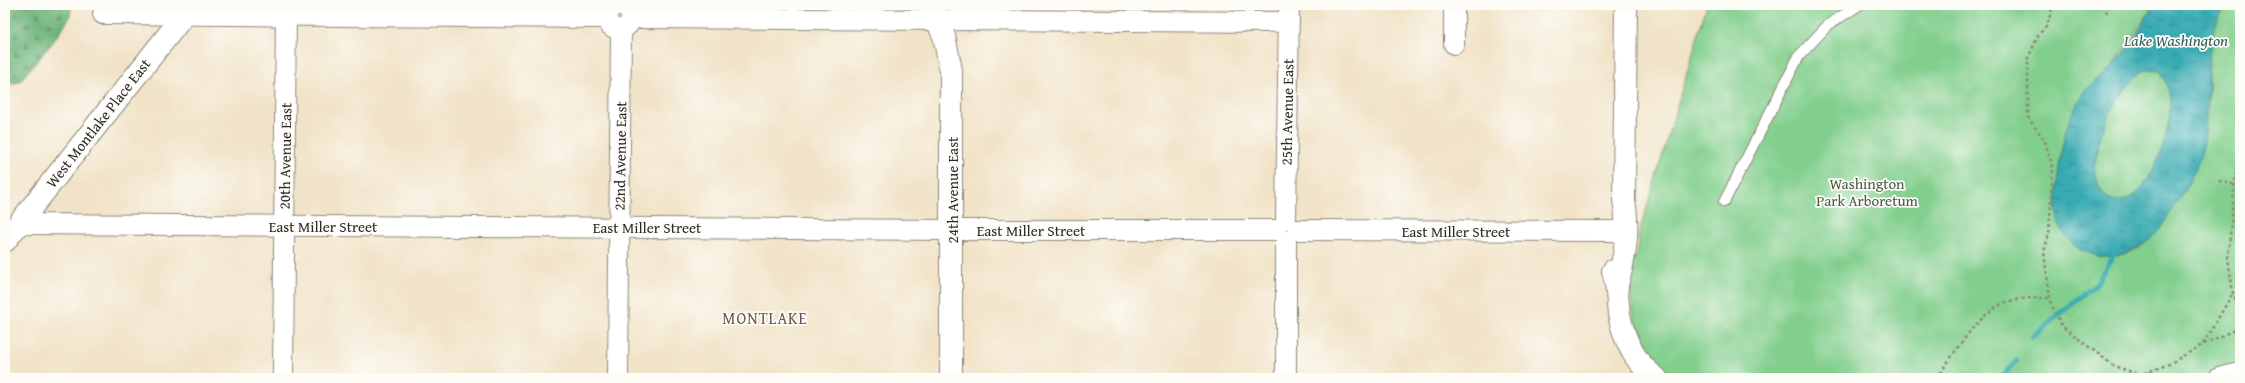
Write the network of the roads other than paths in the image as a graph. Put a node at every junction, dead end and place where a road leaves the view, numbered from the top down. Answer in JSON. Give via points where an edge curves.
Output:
{"nodes":[{"id":1,"x":1454,"y":5,"type":"edge"},
{"id":2,"x":1626,"y":5,"type":"edge"},
{"id":3,"x":1860,"y":5,"type":"edge"},
{"id":4,"x":188,"y":9,"type":"edge"},
{"id":5,"x":286,"y":10,"type":"edge"},
{"id":6,"x":937,"y":10,"type":"edge"},
{"id":7,"x":619,"y":12,"type":"edge"},
{"id":8,"x":1289,"y":13,"type":"edge"},
{"id":9,"x":103,"y":14,"type":"dead end"},
{"id":10,"x":1454,"y":44,"type":"dead end"},
{"id":11,"x":1624,"y":200,"type":"junction"},
{"id":12,"x":1724,"y":202,"type":"dead end"},
{"id":13,"x":19,"y":224,"type":"junction"},
{"id":14,"x":284,"y":226,"type":"junction"},
{"id":15,"x":619,"y":227,"type":"junction"},
{"id":16,"x":952,"y":230,"type":"junction"},
{"id":17,"x":1286,"y":230,"type":"junction"},
{"id":18,"x":1615,"y":231,"type":"junction"},
{"id":19,"x":5,"y":241,"type":"edge"},
{"id":20,"x":1617,"y":285,"type":"junction"},
{"id":21,"x":1637,"y":368,"type":"edge"},
{"id":22,"x":2240,"y":373,"type":"edge"},
{"id":23,"x":284,"y":378,"type":"edge"},
{"id":24,"x":618,"y":378,"type":"edge"},
{"id":25,"x":951,"y":378,"type":"edge"},
{"id":26,"x":1286,"y":378,"type":"edge"},
{"id":27,"x":1656,"y":378,"type":"edge"},
{"id":28,"x":2219,"y":378,"type":"edge"}],
"edges":[{"from":1,"to":10,"type":"street"},
{"from":2,"to":11,"type":"main road"},
{"from":3,"to":12,"type":"lane","via":[[1828,25],[1799,56]]},
{"from":4,"to":5,"type":"street"},
{"from":4,"to":9,"type":"street"},
{"from":4,"to":13,"type":"main road","name":"West Montlake Place East"},
{"from":5,"to":7,"type":"street"},
{"from":5,"to":14,"type":"street","name":"20th Avenue East"},
{"from":6,"to":7,"type":"street"},
{"from":6,"to":8,"type":"street"},
{"from":6,"to":16,"type":"main road","name":"24th Avenue East","via":[[952,70]]},
{"from":7,"to":15,"type":"street","name":"22nd Avenue East"},
{"from":8,"to":17,"type":"street","name":"25th Avenue East"},
{"from":11,"to":18,"type":"main road","via":[[1617,216]]},
{"from":11,"to":20,"type":"main road","via":[[1627,216],[1622,268]]},
{"from":13,"to":14,"type":"street","name":"East Miller Street"},
{"from":13,"to":19,"type":"main road","name":"West Montlake Place East"},
{"from":14,"to":15,"type":"street","name":"East Miller Street"},
{"from":14,"to":23,"type":"street","name":"20th Avenue East"},
{"from":15,"to":16,"type":"street","name":"East Miller Street"},
{"from":15,"to":24,"type":"street","name":"22nd Avenue East"},
{"from":16,"to":17,"type":"street","name":"East Miller Street"},
{"from":16,"to":25,"type":"main road","name":"24th Avenue East"},
{"from":17,"to":18,"type":"street","name":"East Miller Street"},
{"from":17,"to":26,"type":"street","name":"25th Avenue East"},
{"from":18,"to":20,"type":"main road","via":[[1612,267]]},
{"from":20,"to":21,"type":"main road","via":[[1619,314]]},
{"from":21,"to":27,"type":"main road"},
{"from":22,"to":28,"type":"street"}]}
